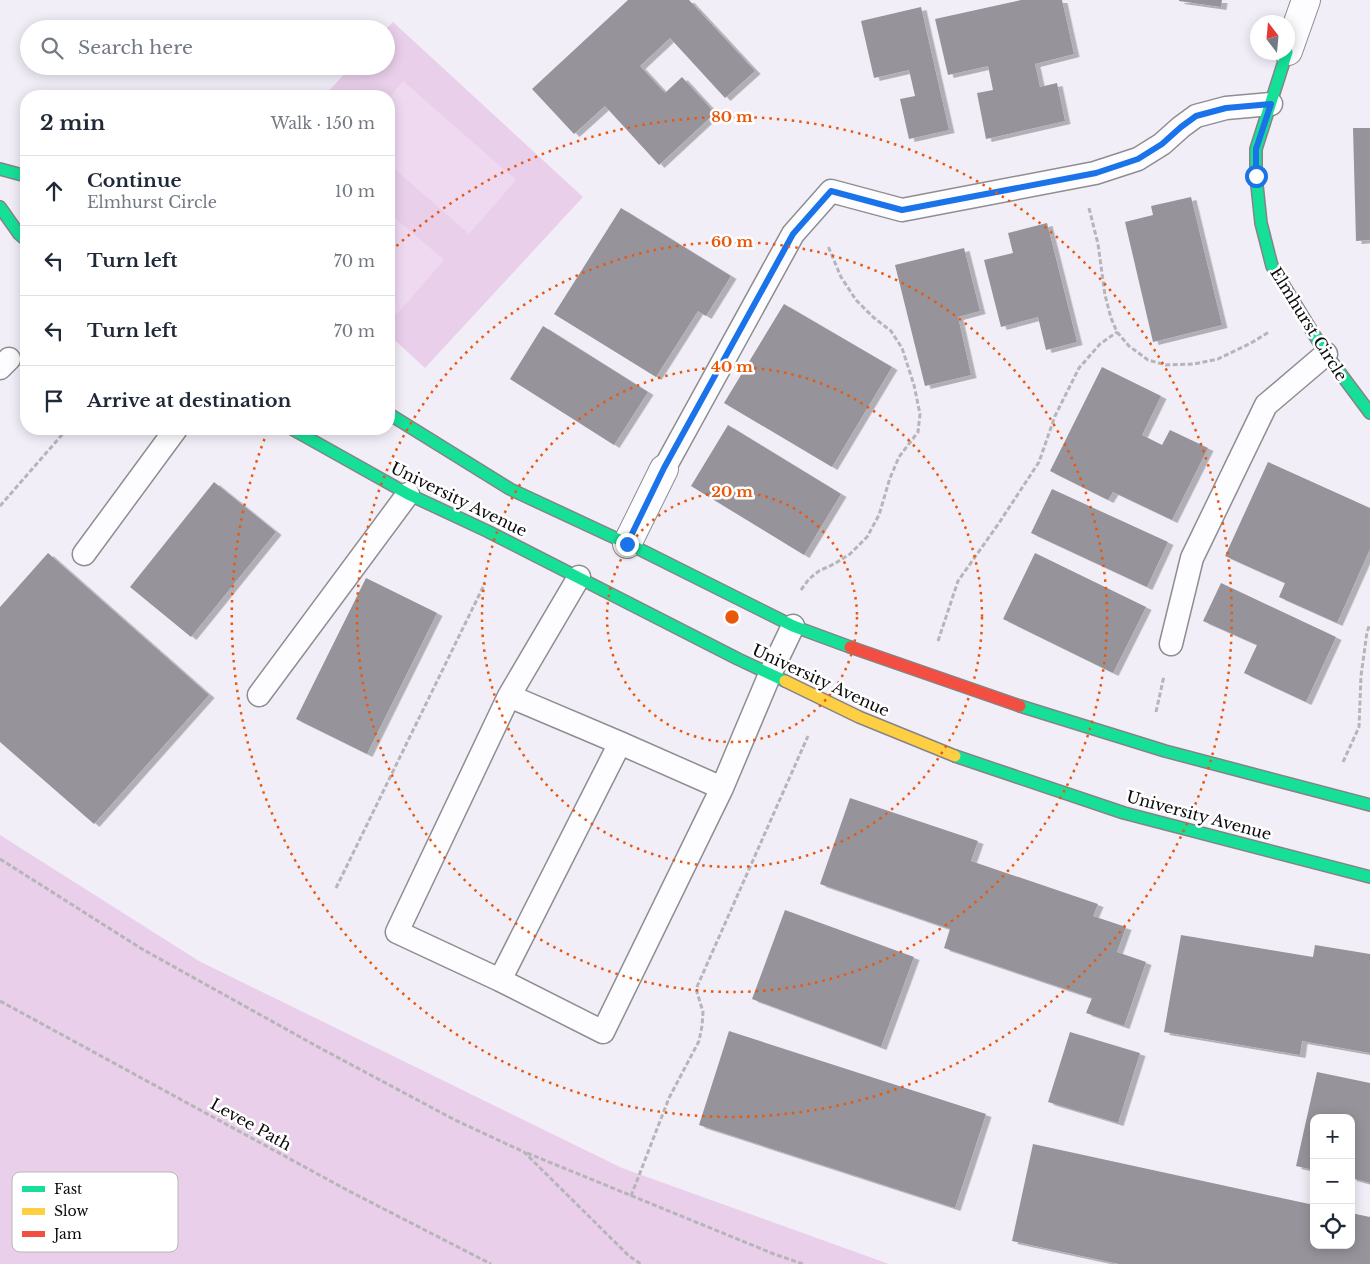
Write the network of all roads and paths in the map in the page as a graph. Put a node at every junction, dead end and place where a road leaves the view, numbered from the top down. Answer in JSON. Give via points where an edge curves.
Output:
{"nodes":[{"id":1,"x":1306,"y":0,"type":"edge"},
{"id":2,"x":1295,"y":30,"type":"edge"},
{"id":3,"x":1285,"y":60,"type":"edge"},
{"id":4,"x":1271,"y":104,"type":"junction"},
{"id":5,"x":0,"y":169,"type":"edge"},
{"id":6,"x":20,"y":174,"type":"edge"},
{"id":7,"x":1080,"y":176,"type":"junction"},
{"id":8,"x":0,"y":206,"type":"edge"},
{"id":9,"x":817,"y":207,"type":"junction"},
{"id":10,"x":20,"y":235,"type":"edge"},
{"id":11,"x":1300,"y":313,"type":"junction"},
{"id":12,"x":1117,"y":332,"type":"junction"},
{"id":13,"x":1326,"y":354,"type":"junction"},
{"id":14,"x":1370,"y":413,"type":"edge"},
{"id":15,"x":395,"y":418,"type":"edge"},
{"id":16,"x":62,"y":435,"type":"edge"},
{"id":17,"x":172,"y":435,"type":"edge"},
{"id":18,"x":303,"y":435,"type":"edge"},
{"id":19,"x":664,"y":468,"type":"joint"},
{"id":20,"x":408,"y":494,"type":"junction"},
{"id":21,"x":0,"y":506,"type":"edge"},
{"id":22,"x":627,"y":544,"type":"junction"},
{"id":23,"x":84,"y":554,"type":"dead end"},
{"id":24,"x":580,"y":577,"type":"junction"},
{"id":25,"x":485,"y":583,"type":"dead end"},
{"id":26,"x":800,"y":590,"type":"dead end"},
{"id":27,"x":1370,"y":624,"type":"edge"},
{"id":28,"x":793,"y":626,"type":"junction"},
{"id":29,"x":938,"y":643,"type":"dead end"},
{"id":30,"x":1171,"y":644,"type":"joint"},
{"id":31,"x":770,"y":674,"type":"junction"},
{"id":32,"x":259,"y":695,"type":"dead end"},
{"id":33,"x":509,"y":696,"type":"junction"},
{"id":34,"x":1154,"y":719,"type":"dead end"},
{"id":35,"x":808,"y":736,"type":"dead end"},
{"id":36,"x":620,"y":742,"type":"junction"},
{"id":37,"x":1342,"y":765,"type":"dead end"},
{"id":38,"x":722,"y":788,"type":"junction"},
{"id":39,"x":1370,"y":804,"type":"edge"},
{"id":40,"x":0,"y":859,"type":"edge"},
{"id":41,"x":1370,"y":878,"type":"edge"},
{"id":42,"x":336,"y":888,"type":"dead end"},
{"id":43,"x":500,"y":980,"type":"junction"},
{"id":44,"x":0,"y":1001,"type":"edge"},
{"id":45,"x":524,"y":1152,"type":"junction"},
{"id":46,"x":631,"y":1196,"type":"junction"},
{"id":47,"x":492,"y":1264,"type":"edge"},
{"id":48,"x":641,"y":1264,"type":"edge"},
{"id":49,"x":803,"y":1264,"type":"edge"}],
"edges":[{"from":1,"to":2,"type":"street","name":"Elmhurst Circle"},
{"from":3,"to":4,"type":"street","name":"Elmhurst Circle"},
{"from":4,"to":7,"type":"lane","via":[[1226,108],[1196,116],[1138,159]]},
{"from":4,"to":11,"type":"street","name":"Elmhurst Circle","via":[[1256,149],[1260,223],[1272,266]]},
{"from":5,"to":6,"type":"street"},
{"from":7,"to":9,"type":"lane","via":[[902,210],[831,191]]},
{"from":7,"to":12,"type":"path","via":[[1098,244],[1105,295]]},
{"from":8,"to":10,"type":"street"},
{"from":9,"to":19,"type":"lane","via":[[793,234]]},
{"from":9,"to":26,"type":"path","via":[[841,277],[856,300],[891,331],[902,348],[920,414],[918,432],[899,457],[867,537],[850,554],[809,578]]},
{"from":11,"to":12,"type":"path","via":[[1218,359],[1194,364],[1166,365],[1148,360]]},
{"from":11,"to":13,"type":"street","name":"Elmhurst Circle"},
{"from":12,"to":29,"type":"path","via":[[1100,344],[1079,368],[1055,416],[1039,462],[958,581]]},
{"from":13,"to":14,"type":"street","name":"Elmhurst Circle"},
{"from":13,"to":30,"type":"lane","via":[[1266,405],[1192,558]]},
{"from":15,"to":22,"type":"street","name":"University Avenue","via":[[510,489]]},
{"from":16,"to":21,"type":"path"},
{"from":17,"to":23,"type":"lane"},
{"from":18,"to":20,"type":"street","name":"University Avenue"},
{"from":19,"to":22,"type":"street"},
{"from":20,"to":24,"type":"street","name":"University Avenue"},
{"from":20,"to":32,"type":"lane"},
{"from":22,"to":28,"type":"street","name":"University Avenue"},
{"from":24,"to":31,"type":"street","name":"University Avenue"},
{"from":24,"to":33,"type":"lane"},
{"from":25,"to":42,"type":"path"},
{"from":27,"to":37,"type":"path","via":[[1361,676],[1358,727]]},
{"from":28,"to":31,"type":"lane"},
{"from":28,"to":39,"type":"street","name":"University Avenue","via":[[992,697],[1166,751]]},
{"from":30,"to":34,"type":"path"},
{"from":31,"to":38,"type":"lane"},
{"from":31,"to":41,"type":"street","name":"University Avenue","via":[[859,717],[956,756],[1124,813]]},
{"from":33,"to":36,"type":"lane"},
{"from":33,"to":43,"type":"lane","via":[[397,932]]},
{"from":35,"to":46,"type":"path","via":[[696,989],[703,1012],[699,1041],[669,1098]]},
{"from":36,"to":38,"type":"lane"},
{"from":36,"to":43,"type":"lane"},
{"from":38,"to":43,"type":"lane","via":[[603,1032]]},
{"from":40,"to":45,"type":"path","via":[[159,958],[454,1120]]},
{"from":44,"to":47,"type":"path","name":"Levee Path","via":[[347,1190]]},
{"from":45,"to":46,"type":"path"},
{"from":45,"to":48,"type":"path","via":[[629,1256]]},
{"from":46,"to":49,"type":"path"}]}
